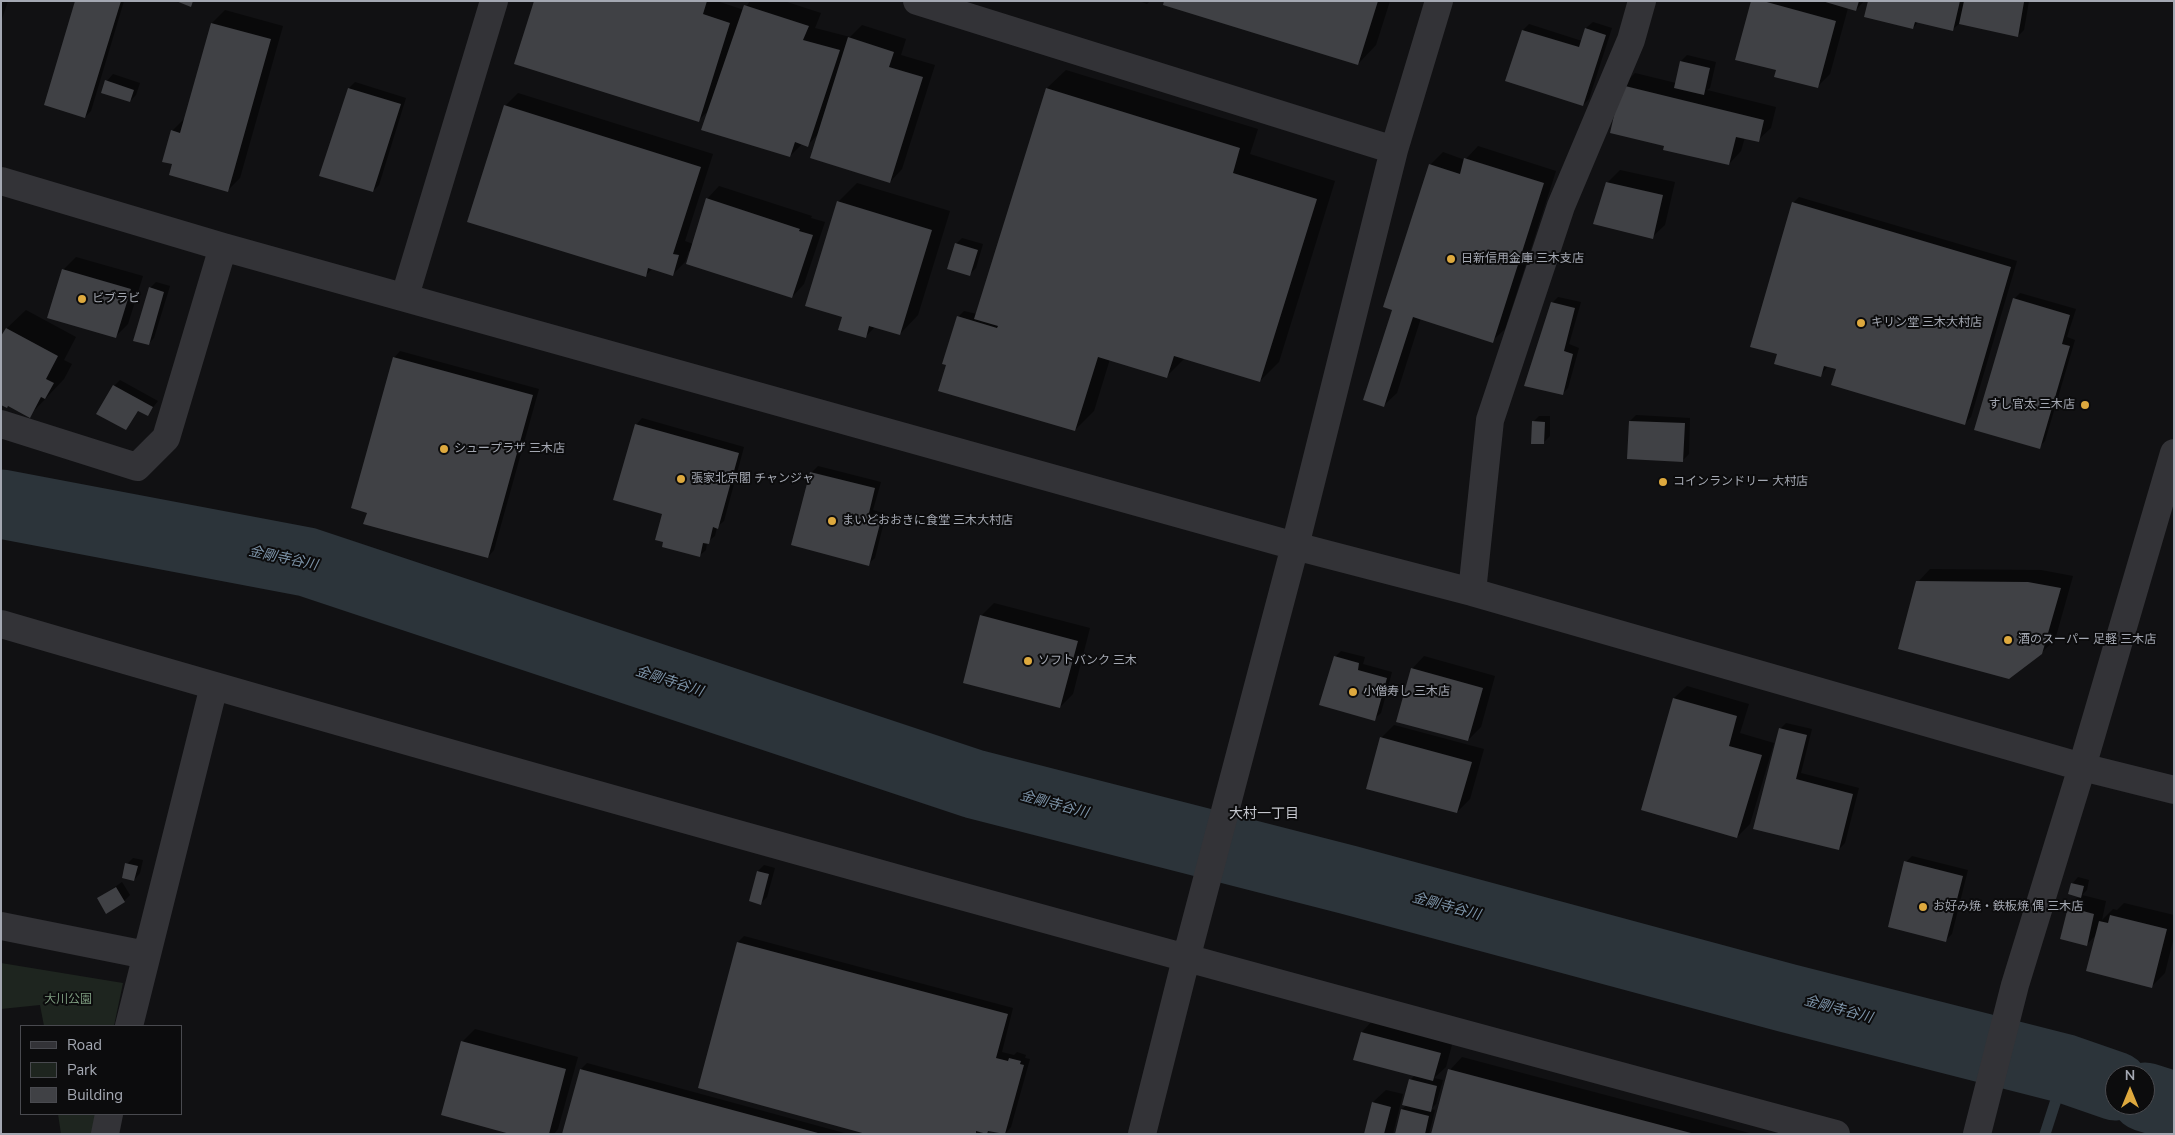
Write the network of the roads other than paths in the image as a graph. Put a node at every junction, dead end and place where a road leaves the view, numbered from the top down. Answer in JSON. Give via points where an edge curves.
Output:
{"nodes":[{"id":1,"x":494,"y":1,"type":"edge"},
{"id":2,"x":917,"y":1,"type":"edge"},
{"id":3,"x":1439,"y":1,"type":"edge"},
{"id":4,"x":1642,"y":1,"type":"edge"},
{"id":5,"x":1394,"y":150,"type":"junction"},
{"id":6,"x":1,"y":181,"type":"edge"},
{"id":7,"x":223,"y":246,"type":"junction"},
{"id":8,"x":405,"y":296,"type":"junction"},
{"id":9,"x":1,"y":424,"type":"edge"},
{"id":10,"x":2174,"y":453,"type":"edge"},
{"id":11,"x":1295,"y":546,"type":"junction"},
{"id":12,"x":1472,"y":592,"type":"junction"},
{"id":13,"x":1,"y":624,"type":"edge"},
{"id":14,"x":214,"y":686,"type":"junction"},
{"id":15,"x":2082,"y":767,"type":"junction"},
{"id":16,"x":2174,"y":790,"type":"edge"},
{"id":17,"x":1,"y":926,"type":"edge"},
{"id":18,"x":146,"y":955,"type":"junction"},
{"id":19,"x":1186,"y":959,"type":"junction"},
{"id":20,"x":130,"y":1025,"type":"edge"},
{"id":21,"x":109,"y":1115,"type":"edge"},
{"id":22,"x":105,"y":1134,"type":"edge"},
{"id":23,"x":1142,"y":1134,"type":"edge"},
{"id":24,"x":1836,"y":1134,"type":"edge"},
{"id":25,"x":1978,"y":1134,"type":"edge"}],
"edges":[{"from":1,"to":8,"type":"street"},
{"from":2,"to":5,"type":"street"},
{"from":3,"to":5,"type":"street"},
{"from":4,"to":12,"type":"street","via":[[1631,40],[1561,206],[1490,420]]},
{"from":5,"to":11,"type":"street"},
{"from":6,"to":7,"type":"street"},
{"from":7,"to":8,"type":"street"},
{"from":7,"to":9,"type":"street","via":[[166,438],[137,467]]},
{"from":8,"to":11,"type":"street"},
{"from":10,"to":15,"type":"street"},
{"from":11,"to":12,"type":"street"},
{"from":11,"to":19,"type":"street"},
{"from":12,"to":15,"type":"street"},
{"from":13,"to":14,"type":"street"},
{"from":14,"to":18,"type":"street"},
{"from":14,"to":19,"type":"street"},
{"from":15,"to":16,"type":"street"},
{"from":15,"to":25,"type":"street","via":[[2015,985]]},
{"from":17,"to":18,"type":"street"},
{"from":18,"to":20,"type":"street"},
{"from":19,"to":23,"type":"street"},
{"from":19,"to":24,"type":"street"},
{"from":21,"to":22,"type":"street"}]}
